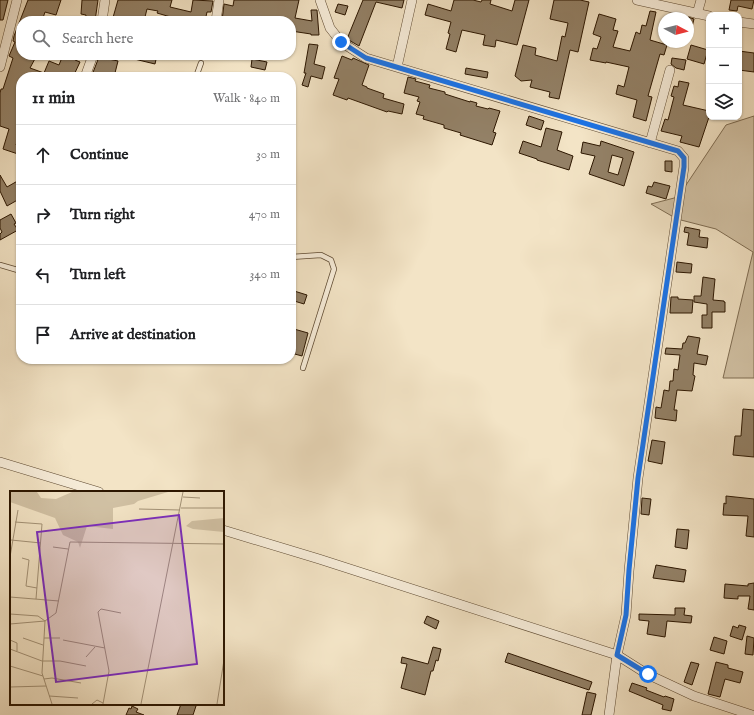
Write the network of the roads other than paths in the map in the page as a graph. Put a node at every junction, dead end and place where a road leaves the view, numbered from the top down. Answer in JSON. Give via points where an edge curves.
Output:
{"nodes":[{"id":1,"x":17,"y":0,"type":"edge"},
{"id":2,"x":105,"y":0,"type":"edge"},
{"id":3,"x":219,"y":0,"type":"edge"},
{"id":4,"x":320,"y":0,"type":"edge"},
{"id":5,"x":412,"y":0,"type":"edge"},
{"id":6,"x":637,"y":0,"type":"edge"},
{"id":7,"x":701,"y":0,"type":"edge"},
{"id":8,"x":697,"y":14,"type":"junction"},
{"id":9,"x":103,"y":16,"type":"edge"},
{"id":10,"x":217,"y":16,"type":"edge"},
{"id":11,"x":706,"y":16,"type":"edge"},
{"id":12,"x":742,"y":22,"type":"edge"},
{"id":13,"x":754,"y":24,"type":"edge"},
{"id":14,"x":91,"y":60,"type":"edge"},
{"id":15,"x":200,"y":63,"type":"dead end"},
{"id":16,"x":397,"y":66,"type":"junction"},
{"id":17,"x":0,"y":67,"type":"edge"},
{"id":18,"x":670,"y":70,"type":"dead end"},
{"id":19,"x":88,"y":72,"type":"edge"},
{"id":20,"x":197,"y":72,"type":"edge"},
{"id":21,"x":650,"y":143,"type":"junction"},
{"id":22,"x":296,"y":257,"type":"edge"},
{"id":23,"x":0,"y":265,"type":"edge"},
{"id":24,"x":16,"y":270,"type":"edge"},
{"id":25,"x":303,"y":368,"type":"dead end"},
{"id":26,"x":0,"y":462,"type":"edge"},
{"id":27,"x":96,"y":491,"type":"edge"},
{"id":28,"x":224,"y":530,"type":"edge"},
{"id":29,"x":617,"y":655,"type":"junction"},
{"id":30,"x":609,"y":715,"type":"edge"},
{"id":31,"x":752,"y":715,"type":"edge"}],
"edges":[{"from":1,"to":17,"type":"street"},
{"from":2,"to":9,"type":"street"},
{"from":3,"to":10,"type":"street"},
{"from":4,"to":16,"type":"street","via":[[330,28],[341,42],[366,58]]},
{"from":5,"to":16,"type":"street"},
{"from":6,"to":8,"type":"street"},
{"from":7,"to":8,"type":"street"},
{"from":8,"to":11,"type":"street"},
{"from":12,"to":13,"type":"street"},
{"from":14,"to":19,"type":"street"},
{"from":15,"to":20,"type":"lane"},
{"from":16,"to":21,"type":"street"},
{"from":18,"to":21,"type":"street"},
{"from":21,"to":29,"type":"street","via":[[678,151],[684,158],[684,167],[638,478],[626,615]]},
{"from":22,"to":25,"type":"lane","via":[[321,255],[331,260],[334,269]]},
{"from":23,"to":24,"type":"lane"},
{"from":26,"to":27,"type":"street"},
{"from":28,"to":29,"type":"street"},
{"from":29,"to":30,"type":"street"},
{"from":29,"to":31,"type":"street","via":[[648,674],[694,696]]}]}
